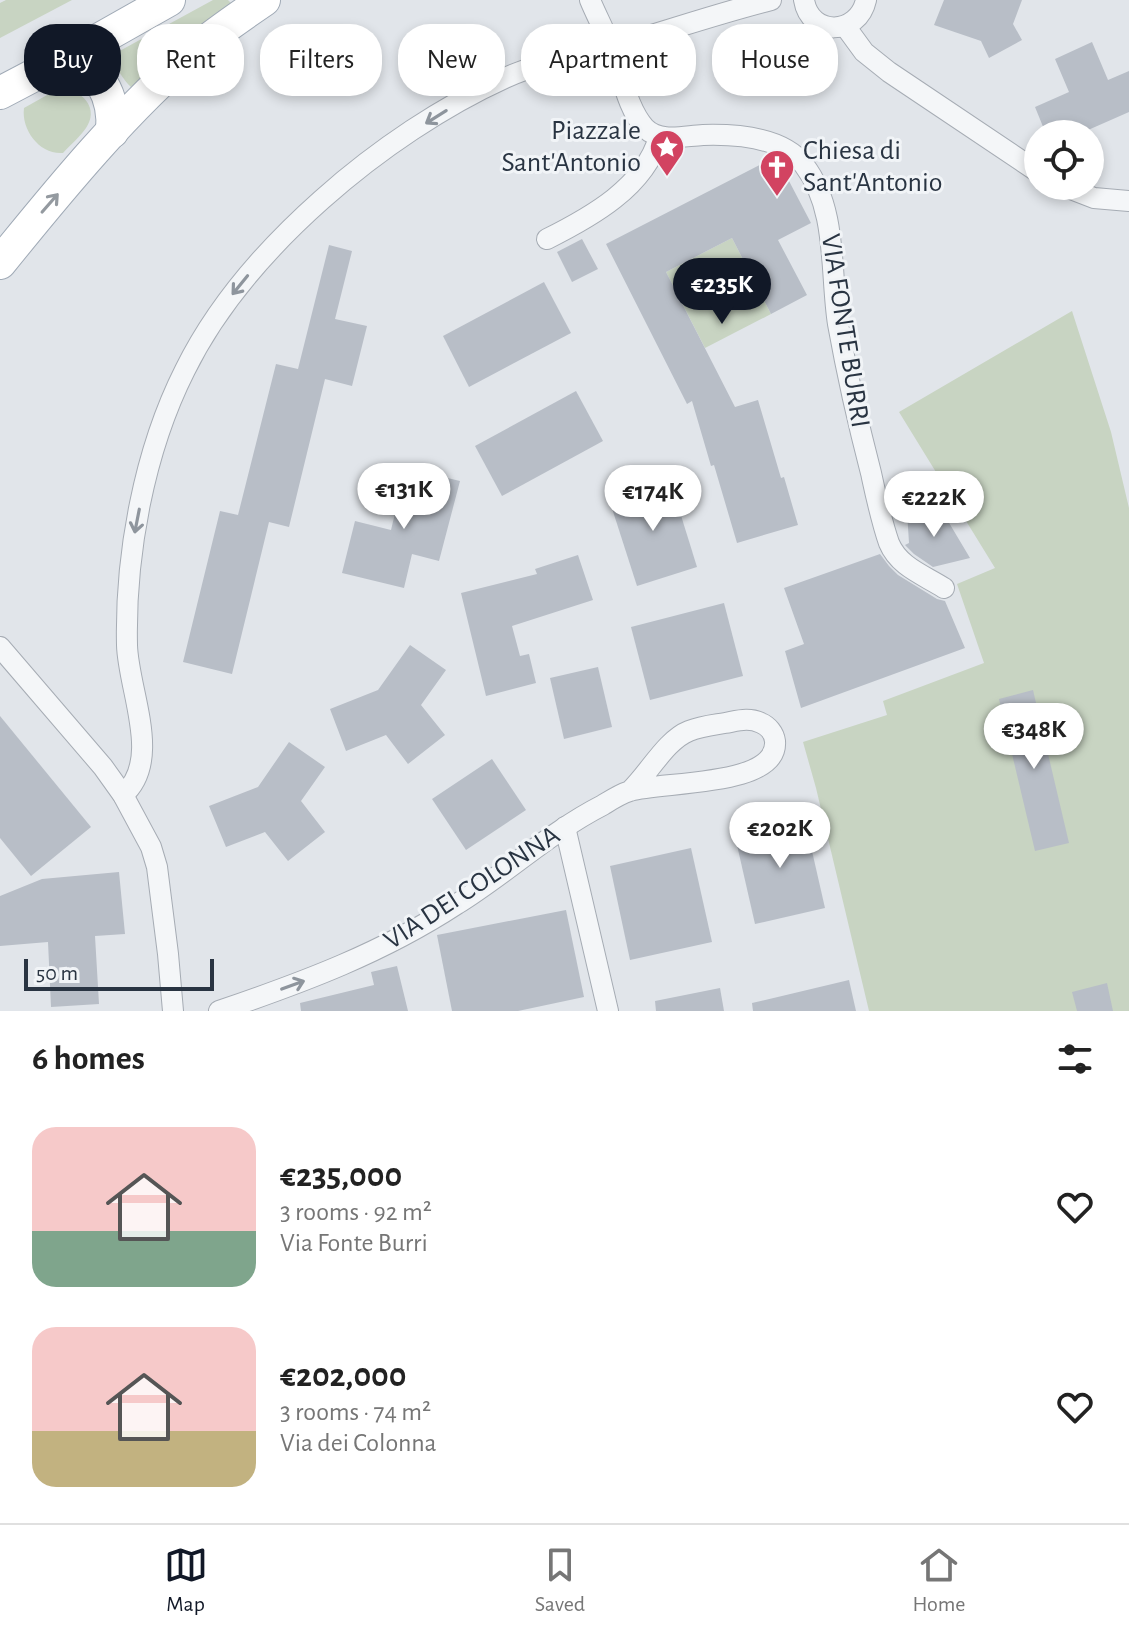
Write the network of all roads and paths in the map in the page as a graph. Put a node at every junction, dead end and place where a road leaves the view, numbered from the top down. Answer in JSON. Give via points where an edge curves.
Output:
{"nodes":[{"id":1,"x":169,"y":0,"type":"edge"},
{"id":2,"x":264,"y":0,"type":"edge"},
{"id":3,"x":590,"y":0,"type":"edge"},
{"id":4,"x":771,"y":0,"type":"edge"},
{"id":5,"x":804,"y":0,"type":"edge"},
{"id":6,"x":866,"y":0,"type":"edge"},
{"id":7,"x":601,"y":24,"type":"edge"},
{"id":8,"x":689,"y":24,"type":"edge"},
{"id":9,"x":845,"y":26,"type":"junction"},
{"id":10,"x":121,"y":27,"type":"edge"},
{"id":11,"x":521,"y":72,"type":"edge"},
{"id":12,"x":24,"y":80,"type":"edge"},
{"id":13,"x":0,"y":93,"type":"edge"},
{"id":14,"x":109,"y":96,"type":"edge"},
{"id":15,"x":628,"y":96,"type":"edge"},
{"id":16,"x":112,"y":132,"type":"junction"},
{"id":17,"x":659,"y":137,"type":"junction"},
{"id":18,"x":1024,"y":163,"type":"edge"},
{"id":19,"x":1104,"y":199,"type":"edge"},
{"id":20,"x":1129,"y":201,"type":"edge"},
{"id":21,"x":547,"y":239,"type":"dead end"},
{"id":22,"x":0,"y":263,"type":"edge"},
{"id":23,"x":944,"y":588,"type":"dead end"},
{"id":24,"x":0,"y":647,"type":"edge"},
{"id":25,"x":630,"y":791,"type":"junction"},
{"id":26,"x":123,"y":795,"type":"junction"},
{"id":27,"x":565,"y":827,"type":"junction"},
{"id":28,"x":173,"y":1011,"type":"edge"},
{"id":29,"x":219,"y":1011,"type":"edge"},
{"id":30,"x":608,"y":1011,"type":"edge"}],
"edges":[{"from":1,"to":10,"type":"main road"},
{"from":2,"to":16,"type":"main road","via":[[188,57]]},
{"from":3,"to":7,"type":"street"},
{"from":4,"to":8,"type":"street"},
{"from":5,"to":9,"type":"street","via":[[816,22]]},
{"from":6,"to":9,"type":"street","via":[[855,21]]},
{"from":9,"to":18,"type":"street","via":[[864,52],[889,72]]},
{"from":11,"to":26,"type":"street","one_way":true,"via":[[444,111],[382,152],[294,225],[239,285],[184,370],[151,461],[137,519],[127,645],[142,757]]},
{"from":12,"to":13,"type":"main road"},
{"from":14,"to":16,"type":"main road"},
{"from":15,"to":17,"type":"street","via":[[635,115]]},
{"from":22,"to":16,"type":"main road","one_way":true},
{"from":17,"to":21,"type":"street","via":[[647,164],[623,191]]},
{"from":17,"to":23,"type":"street","name":"VIA FONTE BURRI","via":[[759,140],[790,153],[810,173],[824,209],[852,400],[889,543],[902,562]]},
{"from":19,"to":20,"type":"street"},
{"from":24,"to":26,"type":"street"},
{"from":25,"to":25,"type":"street","name":"VIA DEI COLONNA","via":[[747,772],[773,752],[774,736],[752,720],[691,730],[672,742]]},
{"from":25,"to":27,"type":"street","name":"VIA DEI COLONNA"},
{"from":26,"to":28,"type":"street","via":[[155,857]]},
{"from":29,"to":27,"type":"street","name":"VIA DEI COLONNA","one_way":true,"via":[[348,964],[404,936]]},
{"from":27,"to":30,"type":"street"}]}
